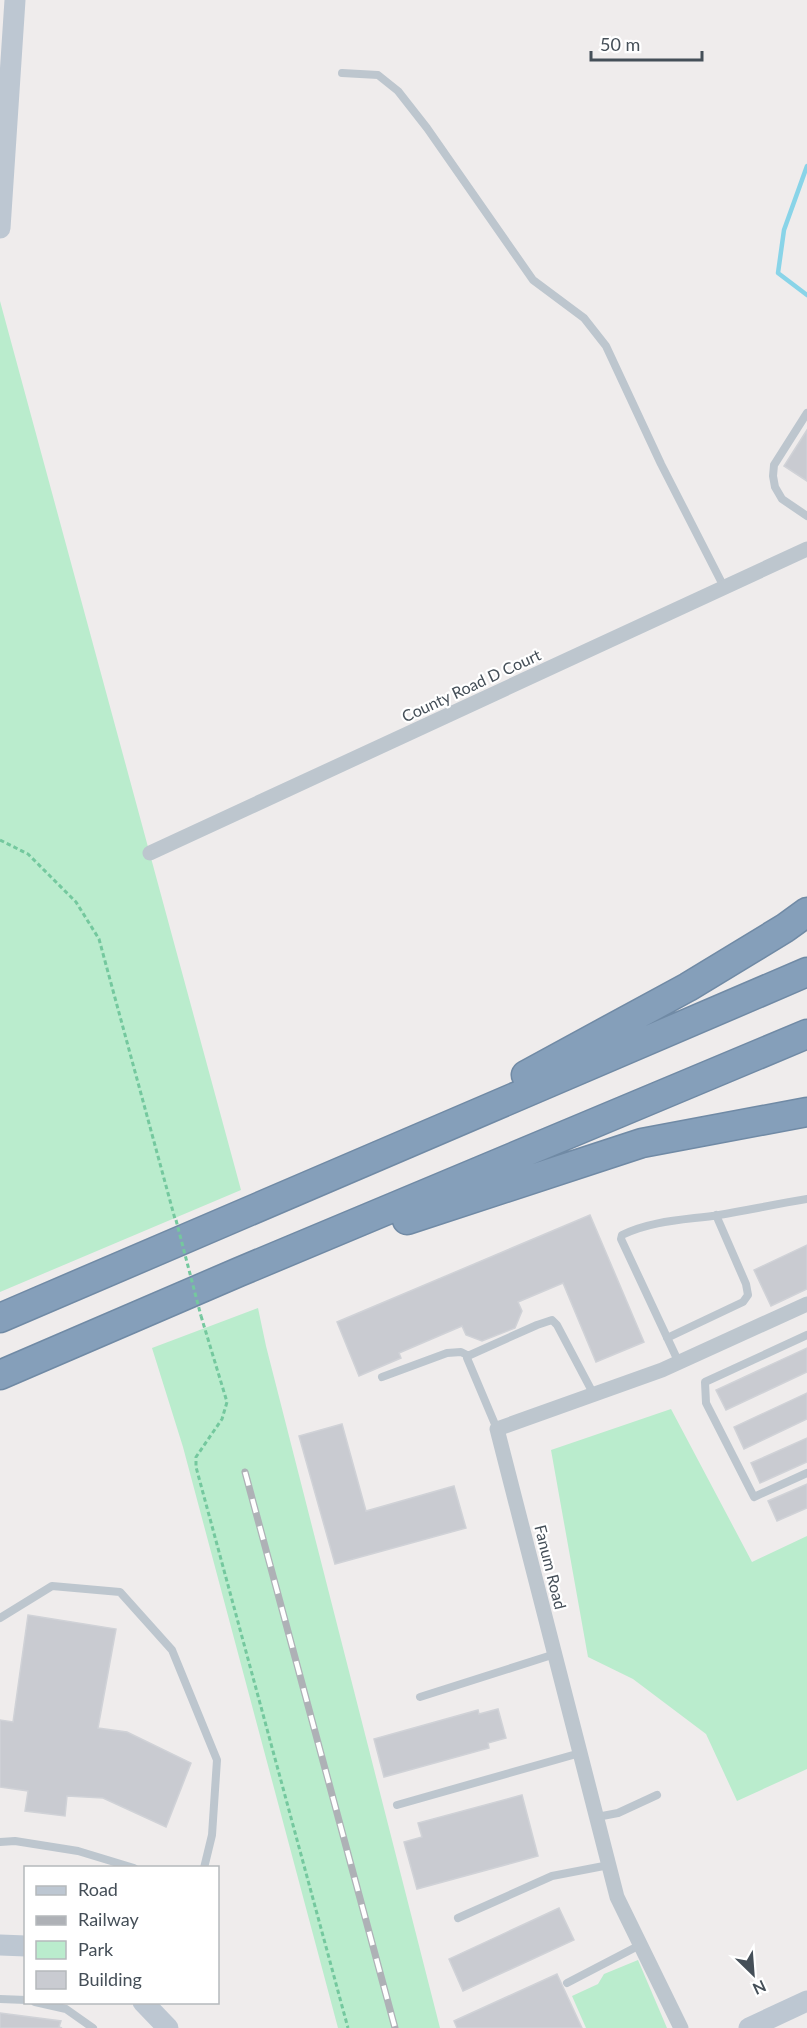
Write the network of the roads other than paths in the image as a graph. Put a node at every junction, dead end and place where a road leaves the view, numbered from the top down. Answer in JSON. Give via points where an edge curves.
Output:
{"nodes":[{"id":1,"x":15,"y":0,"type":"edge"},
{"id":2,"x":342,"y":73,"type":"dead end"},
{"id":3,"x":0,"y":228,"type":"edge"},
{"id":4,"x":807,"y":413,"type":"edge"},
{"id":5,"x":807,"y":516,"type":"edge"},
{"id":6,"x":807,"y":549,"type":"edge"},
{"id":7,"x":724,"y":587,"type":"junction"},
{"id":8,"x":150,"y":853,"type":"dead end"},
{"id":9,"x":807,"y":912,"type":"edge"},
{"id":10,"x":807,"y":972,"type":"edge"},
{"id":11,"x":807,"y":1034,"type":"edge"},
{"id":12,"x":807,"y":1112,"type":"edge"},
{"id":13,"x":396,"y":1148,"type":"junction"},
{"id":14,"x":807,"y":1199,"type":"edge"},
{"id":15,"x":716,"y":1215,"type":"junction"},
{"id":16,"x":239,"y":1272,"type":"junction"},
{"id":17,"x":807,"y":1304,"type":"edge"},
{"id":18,"x":0,"y":1318,"type":"edge"},
{"id":19,"x":807,"y":1335,"type":"edge"},
{"id":20,"x":667,"y":1338,"type":"junction"},
{"id":21,"x":469,"y":1356,"type":"junction"},
{"id":22,"x":679,"y":1363,"type":"junction"},
{"id":23,"x":0,"y":1376,"type":"edge"},
{"id":24,"x":382,"y":1377,"type":"dead end"},
{"id":25,"x":594,"y":1395,"type":"junction"},
{"id":26,"x":497,"y":1429,"type":"junction"},
{"id":27,"x":807,"y":1473,"type":"edge"},
{"id":28,"x":0,"y":1618,"type":"edge"},
{"id":29,"x":555,"y":1654,"type":"junction"},
{"id":30,"x":420,"y":1698,"type":"dead end"},
{"id":31,"x":580,"y":1753,"type":"junction"},
{"id":32,"x":657,"y":1795,"type":"dead end"},
{"id":33,"x":397,"y":1805,"type":"dead end"},
{"id":34,"x":597,"y":1817,"type":"junction"},
{"id":35,"x":0,"y":1842,"type":"edge"},
{"id":36,"x":609,"y":1865,"type":"junction"},
{"id":37,"x":127,"y":1866,"type":"edge"},
{"id":38,"x":204,"y":1866,"type":"edge"},
{"id":39,"x":458,"y":1918,"type":"dead end"},
{"id":40,"x":0,"y":1945,"type":"edge"},
{"id":41,"x":640,"y":1945,"type":"junction"},
{"id":42,"x":24,"y":1946,"type":"edge"},
{"id":43,"x":567,"y":1983,"type":"dead end"},
{"id":44,"x":0,"y":1999,"type":"edge"},
{"id":45,"x":24,"y":2000,"type":"edge"},
{"id":46,"x":807,"y":2001,"type":"edge"},
{"id":47,"x":44,"y":2004,"type":"edge"},
{"id":48,"x":93,"y":2028,"type":"edge"},
{"id":49,"x":681,"y":2028,"type":"edge"},
{"id":50,"x":749,"y":2028,"type":"edge"}],
"edges":[{"from":1,"to":3,"type":"street"},
{"from":2,"to":7,"type":"lane","via":[[378,75],[398,92],[533,280],[584,318],[606,346]]},
{"from":4,"to":5,"type":"lane","via":[[774,465],[773,476],[782,499]]},
{"from":6,"to":7,"type":"street","name":"County Road D Court"},
{"from":7,"to":8,"type":"street","name":"County Road D Court"},
{"from":9,"to":13,"type":"highway","via":[[688,987]]},
{"from":10,"to":13,"type":"highway"},
{"from":11,"to":16,"type":"highway"},
{"from":12,"to":16,"type":"highway","via":[[642,1143]]},
{"from":13,"to":18,"type":"highway"},
{"from":14,"to":15,"type":"lane"},
{"from":15,"to":20,"type":"lane","via":[[748,1295],[743,1302]]},
{"from":15,"to":20,"type":"lane","via":[[677,1219],[622,1235]]},
{"from":16,"to":23,"type":"highway"},
{"from":17,"to":22,"type":"street"},
{"from":19,"to":27,"type":"lane","via":[[705,1382],[706,1402],[754,1497]]},
{"from":20,"to":22,"type":"lane"},
{"from":21,"to":24,"type":"lane","via":[[447,1353]]},
{"from":21,"to":25,"type":"lane","via":[[552,1320]]},
{"from":21,"to":26,"type":"lane","via":[[467,1362]]},
{"from":22,"to":25,"type":"street"},
{"from":25,"to":26,"type":"street"},
{"from":26,"to":29,"type":"street","name":"Fanum Road"},
{"from":28,"to":38,"type":"lane","via":[[52,1586],[120,1592],[172,1650],[217,1760],[212,1835]]},
{"from":29,"to":30,"type":"lane"},
{"from":29,"to":31,"type":"street","name":"Fanum Road"},
{"from":31,"to":33,"type":"lane"},
{"from":31,"to":34,"type":"street","name":"Fanum Road"},
{"from":32,"to":34,"type":"lane"},
{"from":34,"to":36,"type":"street","name":"Fanum Road"},
{"from":35,"to":37,"type":"lane","via":[[78,1851]]},
{"from":36,"to":39,"type":"lane","via":[[552,1876]]},
{"from":36,"to":41,"type":"street","name":"Fanum Road","via":[[617,1898]]},
{"from":40,"to":42,"type":"street"},
{"from":41,"to":43,"type":"lane"},
{"from":41,"to":49,"type":"street","name":"Fanum Road"},
{"from":44,"to":45,"type":"lane"},
{"from":46,"to":50,"type":"street"},
{"from":47,"to":48,"type":"lane","via":[[66,2009]]}]}
